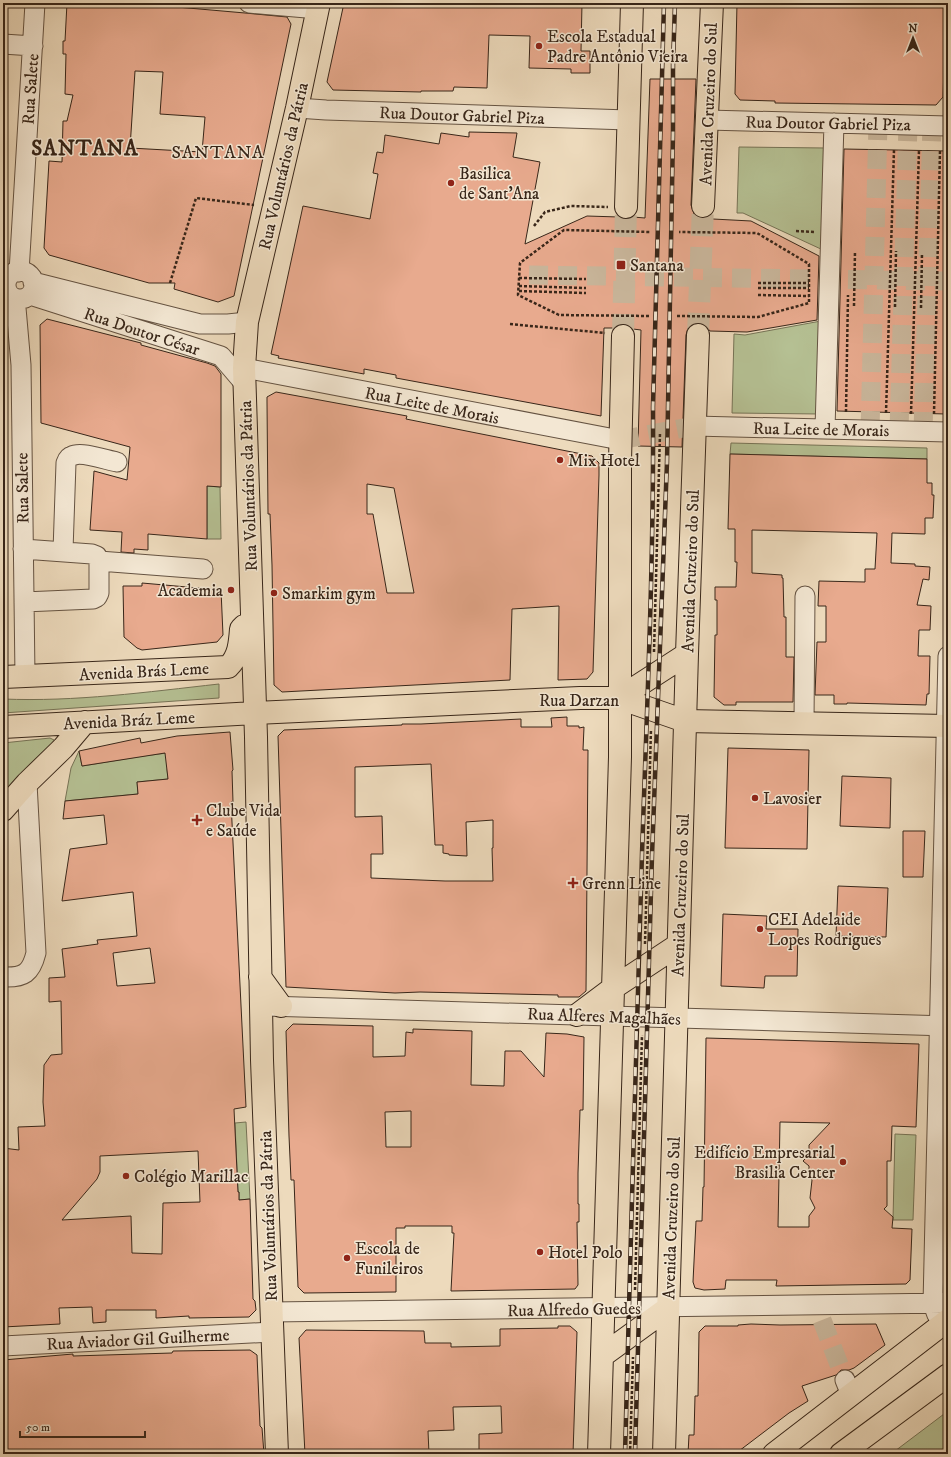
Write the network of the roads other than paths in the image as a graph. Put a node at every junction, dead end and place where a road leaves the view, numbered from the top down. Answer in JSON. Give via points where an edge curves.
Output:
{"nodes":[{"id":1,"x":35,"y":3,"type":"edge"},
{"id":2,"x":249,"y":3,"type":"edge"},
{"id":3,"x":632,"y":3,"type":"edge"},
{"id":4,"x":712,"y":3,"type":"edge"},
{"id":5,"x":319,"y":6,"type":"edge"},
{"id":6,"x":3,"y":44,"type":"edge"},
{"id":7,"x":33,"y":46,"type":"junction"},
{"id":8,"x":297,"y":108,"type":"junction"},
{"id":9,"x":628,"y":120,"type":"junction"},
{"id":10,"x":707,"y":120,"type":"junction"},
{"id":11,"x":834,"y":123,"type":"junction"},
{"id":12,"x":948,"y":126,"type":"edge"},
{"id":13,"x":703,"y":206,"type":"tunnel mouth"},
{"id":14,"x":619,"y":207,"type":"tunnel mouth"},
{"id":15,"x":16,"y":284,"type":"edge"},
{"id":16,"x":247,"y":322,"type":"junction"},
{"id":17,"x":617,"y":335,"type":"tunnel mouth"},
{"id":18,"x":698,"y":335,"type":"tunnel mouth"},
{"id":19,"x":244,"y":375,"type":"junction"},
{"id":20,"x":947,"y":425,"type":"edge"},
{"id":21,"x":694,"y":426,"type":"junction"},
{"id":22,"x":825,"y":429,"type":"junction"},
{"id":23,"x":620,"y":440,"type":"junction"},
{"id":24,"x":117,"y":462,"type":"dead end"},
{"id":25,"x":23,"y":549,"type":"junction"},
{"id":26,"x":63,"y":551,"type":"junction"},
{"id":27,"x":99,"y":561,"type":"junction"},
{"id":28,"x":203,"y":569,"type":"dead end"},
{"id":29,"x":804,"y":596,"type":"dead end"},
{"id":30,"x":24,"y":602,"type":"junction"},
{"id":31,"x":252,"y":618,"type":"junction"},
{"id":32,"x":687,"y":654,"type":"junction"},
{"id":33,"x":948,"y":656,"type":"edge"},
{"id":34,"x":25,"y":676,"type":"junction"},
{"id":35,"x":3,"y":677,"type":"edge"},
{"id":36,"x":620,"y":698,"type":"junction"},
{"id":37,"x":255,"y":713,"type":"junction"},
{"id":38,"x":685,"y":721,"type":"junction"},
{"id":39,"x":85,"y":722,"type":"junction"},
{"id":40,"x":804,"y":723,"type":"junction"},
{"id":41,"x":947,"y":726,"type":"edge"},
{"id":42,"x":3,"y":727,"type":"edge"},
{"id":43,"x":27,"y":783,"type":"junction"},
{"id":44,"x":3,"y":810,"type":"edge"},
{"id":45,"x":945,"y":875,"type":"edge"},
{"id":46,"x":678,"y":945,"type":"junction"},
{"id":47,"x":3,"y":977,"type":"edge"},
{"id":48,"x":613,"y":988,"type":"junction"},
{"id":49,"x":271,"y":1006,"type":"junction"},
{"id":50,"x":577,"y":1015,"type":"junction"},
{"id":51,"x":612,"y":1016,"type":"junction"},
{"id":52,"x":676,"y":1018,"type":"junction"},
{"id":53,"x":944,"y":1026,"type":"edge"},
{"id":54,"x":941,"y":1303,"type":"edge"},
{"id":55,"x":603,"y":1308,"type":"junction"},
{"id":56,"x":668,"y":1308,"type":"junction"},
{"id":57,"x":272,"y":1322,"type":"junction"},
{"id":58,"x":946,"y":1326,"type":"edge"},
{"id":59,"x":3,"y":1346,"type":"edge"},
{"id":60,"x":602,"y":1356,"type":"junction"},
{"id":61,"x":948,"y":1375,"type":"edge"},
{"id":62,"x":277,"y":1454,"type":"edge"},
{"id":63,"x":599,"y":1454,"type":"edge"},
{"id":64,"x":664,"y":1454,"type":"edge"},
{"id":65,"x":774,"y":1454,"type":"edge"},
{"id":66,"x":842,"y":1454,"type":"edge"}],
"edges":[{"from":1,"to":7,"type":"street","name":"Rua Salete"},
{"from":2,"to":5,"type":"street"},
{"from":3,"to":9,"type":"main road"},
{"from":4,"to":10,"type":"main road","name":"Avenida Cruzeiro do Sul"},
{"from":5,"to":8,"type":"main road","name":"Rua Voluntários da Pátria"},
{"from":6,"to":7,"type":"street"},
{"from":7,"to":15,"type":"street","name":"Rua Salete","via":[[22,240]]},
{"from":8,"to":9,"type":"street","name":"Rua Doutor Gabriel Piza"},
{"from":8,"to":16,"type":"main road","name":"Rua Voluntários da Pátria"},
{"from":9,"to":14,"type":"main road"},
{"from":10,"to":11,"type":"street","name":"Rua Doutor Gabriel Piza"},
{"from":10,"to":13,"type":"main road","name":"Avenida Cruzeiro do Sul"},
{"from":11,"to":12,"type":"street","name":"Rua Doutor Gabriel Piza"},
{"from":11,"to":22,"type":"street"},
{"from":15,"to":16,"type":"street","name":"Rua Doutor César","via":[[200,324]]},
{"from":15,"to":19,"type":"street","name":"Rua Doutor César","via":[[221,356]]},
{"from":15,"to":25,"type":"street","name":"Rua Salete","via":[[21,365]]},
{"from":16,"to":19,"type":"main road","name":"Rua Voluntários da Pátria"},
{"from":17,"to":23,"type":"main road"},
{"from":18,"to":21,"type":"main road","name":"Avenida Cruzeiro do Sul"},
{"from":19,"to":23,"type":"street","name":"Rua Leite de Morais"},
{"from":19,"to":31,"type":"main road","name":"Rua Voluntários da Pátria"},
{"from":20,"to":22,"type":"street","name":"Rua Leite de Morais"},
{"from":21,"to":22,"type":"street","name":"Rua Leite de Morais"},
{"from":21,"to":32,"type":"main road","name":"Avenida Cruzeiro do Sul"},
{"from":23,"to":36,"type":"main road"},
{"from":24,"to":26,"type":"street","via":[[81,454],[68,458]]},
{"from":25,"to":26,"type":"street"},
{"from":25,"to":30,"type":"street","name":"Rua Salete"},
{"from":26,"to":27,"type":"street","via":[[92,554],[97,556]]},
{"from":27,"to":28,"type":"street"},
{"from":27,"to":30,"type":"street","via":[[97,597]]},
{"from":29,"to":40,"type":"street"},
{"from":30,"to":34,"type":"street","name":"Rua Salete"},
{"from":31,"to":34,"type":"main road","name":"Avenida Brás Leme","via":[[241,629],[237,655],[228,667]]},
{"from":31,"to":37,"type":"main road","name":"Rua Voluntários da Pátria"},
{"from":32,"to":36,"type":"main road"},
{"from":32,"to":38,"type":"main road","name":"Avenida Cruzeiro do Sul"},
{"from":33,"to":41,"type":"street"},
{"from":34,"to":35,"type":"main road","name":"Avenida Brás Leme"},
{"from":36,"to":37,"type":"main road","name":"Rua Darzan"},
{"from":36,"to":38,"type":"main road","name":"Rua Darzan"},
{"from":36,"to":48,"type":"main road"},
{"from":37,"to":39,"type":"main road","name":"Avenida Bráz Leme"},
{"from":37,"to":49,"type":"main road","name":"Rua Voluntários da Pátria","via":[[260,977]]},
{"from":38,"to":40,"type":"main road","name":"Rua Darzan"},
{"from":38,"to":46,"type":"main road","name":"Avenida Cruzeiro do Sul"},
{"from":39,"to":42,"type":"main road","name":"Avenida Bráz Leme"},
{"from":39,"to":43,"type":"main road","via":[[64,748]]},
{"from":40,"to":41,"type":"main road","name":"Rua Darzan"},
{"from":41,"to":45,"type":"street"},
{"from":43,"to":44,"type":"main road"},
{"from":43,"to":47,"type":"street","via":[[36,953],[33,965],[26,973],[11,978]]},
{"from":45,"to":53,"type":"street"},
{"from":46,"to":48,"type":"main road"},
{"from":46,"to":52,"type":"main road","name":"Avenida Cruzeiro do Sul"},
{"from":48,"to":50,"type":"main road"},
{"from":48,"to":51,"type":"main road"},
{"from":49,"to":50,"type":"street","name":"Rua Alferes Magalhães"},
{"from":49,"to":57,"type":"main road","name":"Rua Voluntários da Pátria"},
{"from":50,"to":51,"type":"street","name":"Rua Alferes Magalhães"},
{"from":51,"to":52,"type":"street","name":"Rua Alferes Magalhães"},
{"from":51,"to":55,"type":"main road"},
{"from":52,"to":53,"type":"street","name":"Rua Alferes Magalhães"},
{"from":52,"to":56,"type":"main road","name":"Avenida Cruzeiro do Sul"},
{"from":53,"to":54,"type":"street"},
{"from":54,"to":56,"type":"street","name":"Rua Alfredo Guedes","via":[[822,1313]]},
{"from":54,"to":58,"type":"street"},
{"from":55,"to":56,"type":"street","name":"Rua Alfredo Guedes"},
{"from":55,"to":57,"type":"street","name":"Rua Alfredo Guedes"},
{"from":55,"to":60,"type":"main road"},
{"from":56,"to":60,"type":"main road"},
{"from":56,"to":64,"type":"main road","name":"Avenida Cruzeiro do Sul"},
{"from":57,"to":59,"type":"street","name":"Rua Aviador Gil Guilherme"},
{"from":57,"to":62,"type":"main road","name":"Rua Voluntários da Pátria"},
{"from":58,"to":65,"type":"main road","via":[[848,1387]]},
{"from":60,"to":63,"type":"main road"},
{"from":61,"to":66,"type":"main road"}]}
